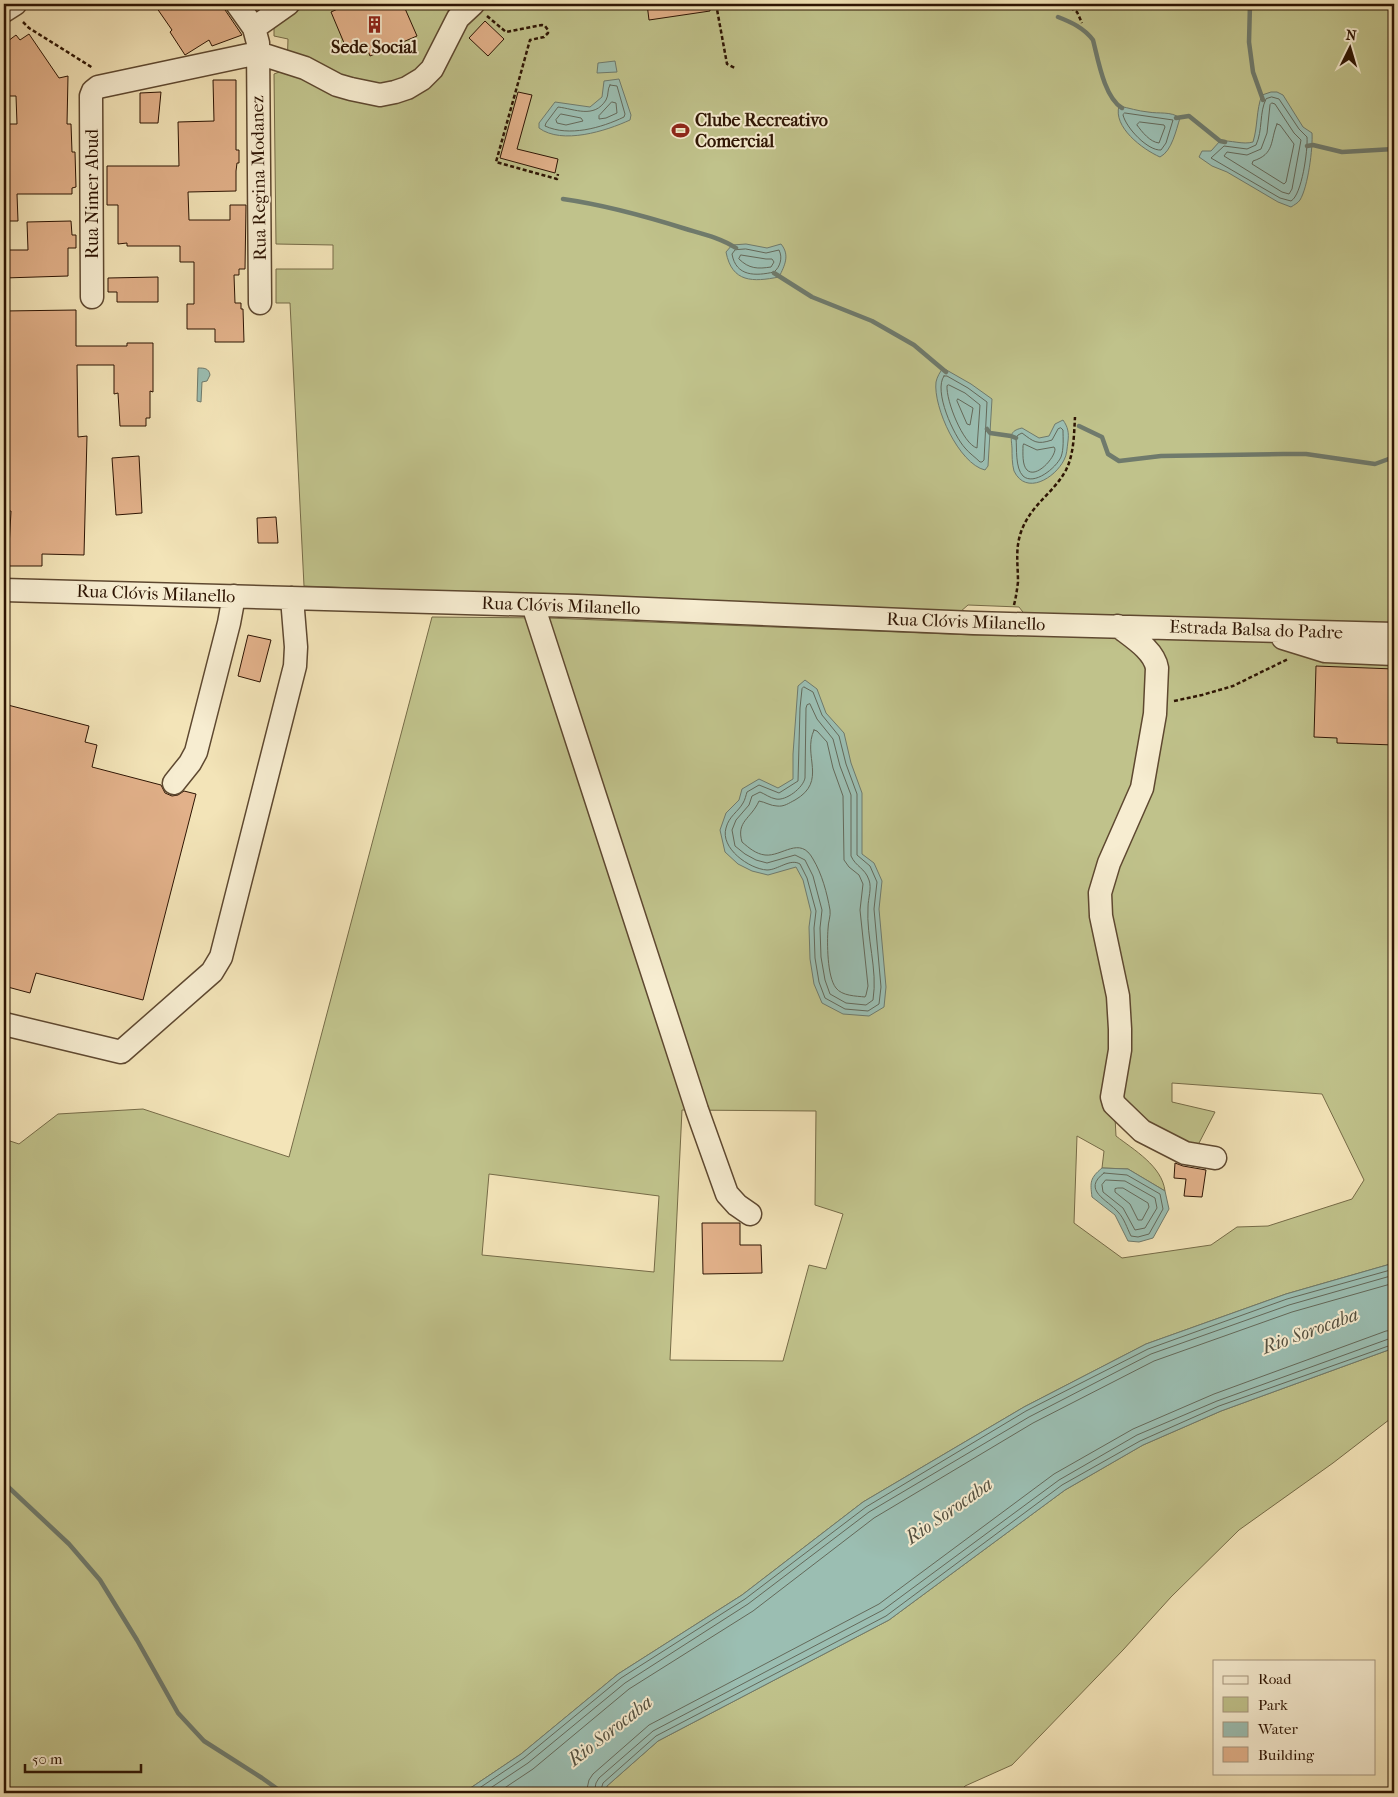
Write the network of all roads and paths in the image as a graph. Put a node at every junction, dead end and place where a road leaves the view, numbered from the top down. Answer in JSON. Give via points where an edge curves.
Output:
{"nodes":[{"id":1,"x":237,"y":4,"type":"edge"},
{"id":2,"x":288,"y":4,"type":"edge"},
{"id":3,"x":473,"y":4,"type":"edge"},
{"id":4,"x":716,"y":4,"type":"edge"},
{"id":5,"x":1065,"y":4,"type":"edge"},
{"id":6,"x":10,"y":7,"type":"edge"},
{"id":7,"x":1082,"y":23,"type":"dead end"},
{"id":8,"x":256,"y":41,"type":"junction"},
{"id":9,"x":735,"y":68,"type":"dead end"},
{"id":10,"x":99,"y":88,"type":"junction"},
{"id":11,"x":558,"y":174,"type":"dead end"},
{"id":12,"x":92,"y":297,"type":"dead end"},
{"id":13,"x":260,"y":303,"type":"dead end"},
{"id":14,"x":1075,"y":417,"type":"dead end"},
{"id":15,"x":4,"y":590,"type":"edge"},
{"id":16,"x":234,"y":596,"type":"junction"},
{"id":17,"x":292,"y":598,"type":"junction"},
{"id":18,"x":533,"y":605,"type":"junction"},
{"id":19,"x":1013,"y":624,"type":"junction"},
{"id":20,"x":1118,"y":626,"type":"junction"},
{"id":21,"x":1270,"y":630,"type":"junction"},
{"id":22,"x":1394,"y":634,"type":"edge"},
{"id":23,"x":1394,"y":654,"type":"edge"},
{"id":24,"x":1290,"y":658,"type":"dead end"},
{"id":25,"x":1155,"y":714,"type":"junction"},
{"id":26,"x":174,"y":783,"type":"dead end"},
{"id":27,"x":4,"y":1024,"type":"edge"},
{"id":28,"x":1215,"y":1158,"type":"dead end"},
{"id":29,"x":750,"y":1214,"type":"dead end"}],
"edges":[{"from":1,"to":8,"type":"street"},
{"from":2,"to":8,"type":"street"},
{"from":3,"to":8,"type":"street","via":[[455,24],[432,69],[401,90],[380,95],[338,85]]},
{"from":3,"to":11,"type":"path","via":[[506,32],[542,26],[548,30],[544,37],[530,40],[496,162],[557,179]]},
{"from":4,"to":9,"type":"path","via":[[727,64]]},
{"from":5,"to":7,"type":"path","via":[[1077,12]]},
{"from":6,"to":10,"type":"path","via":[[29,28],[87,64],[101,77]]},
{"from":8,"to":10,"type":"street"},
{"from":8,"to":13,"type":"street","name":"Rua Regina Modanez"},
{"from":10,"to":12,"type":"street","name":"Rua Nimer Abud","via":[[91,96]]},
{"from":14,"to":19,"type":"path","via":[[1072,452],[1066,470],[1029,514],[1019,538]]},
{"from":15,"to":16,"type":"street","name":"Rua Clóvis Milanello"},
{"from":16,"to":17,"type":"street","name":"Rua Clóvis Milanello"},
{"from":16,"to":26,"type":"street","via":[[196,752]]},
{"from":17,"to":18,"type":"street","name":"Rua Clóvis Milanello"},
{"from":17,"to":27,"type":"street","via":[[295,666],[220,957],[212,972],[121,1052]]},
{"from":18,"to":19,"type":"street","name":"Rua Clóvis Milanello"},
{"from":18,"to":29,"type":"street","via":[[727,1194]]},
{"from":19,"to":20,"type":"street","name":"Rua Clóvis Milanello"},
{"from":20,"to":21,"type":"street","name":"Estrada Balsa do Padre"},
{"from":20,"to":25,"type":"street","via":[[1146,649],[1156,663]]},
{"from":21,"to":22,"type":"street","name":"Estrada Balsa do Padre"},
{"from":21,"to":23,"type":"street","via":[[1276,635],[1326,651]]},
{"from":24,"to":25,"type":"path","via":[[1233,686],[1167,703]]},
{"from":25,"to":28,"type":"street","via":[[1142,788],[1108,863],[1100,893],[1101,916],[1118,996],[1120,1029],[1112,1096],[1114,1104],[1142,1131],[1184,1153]]}]}
